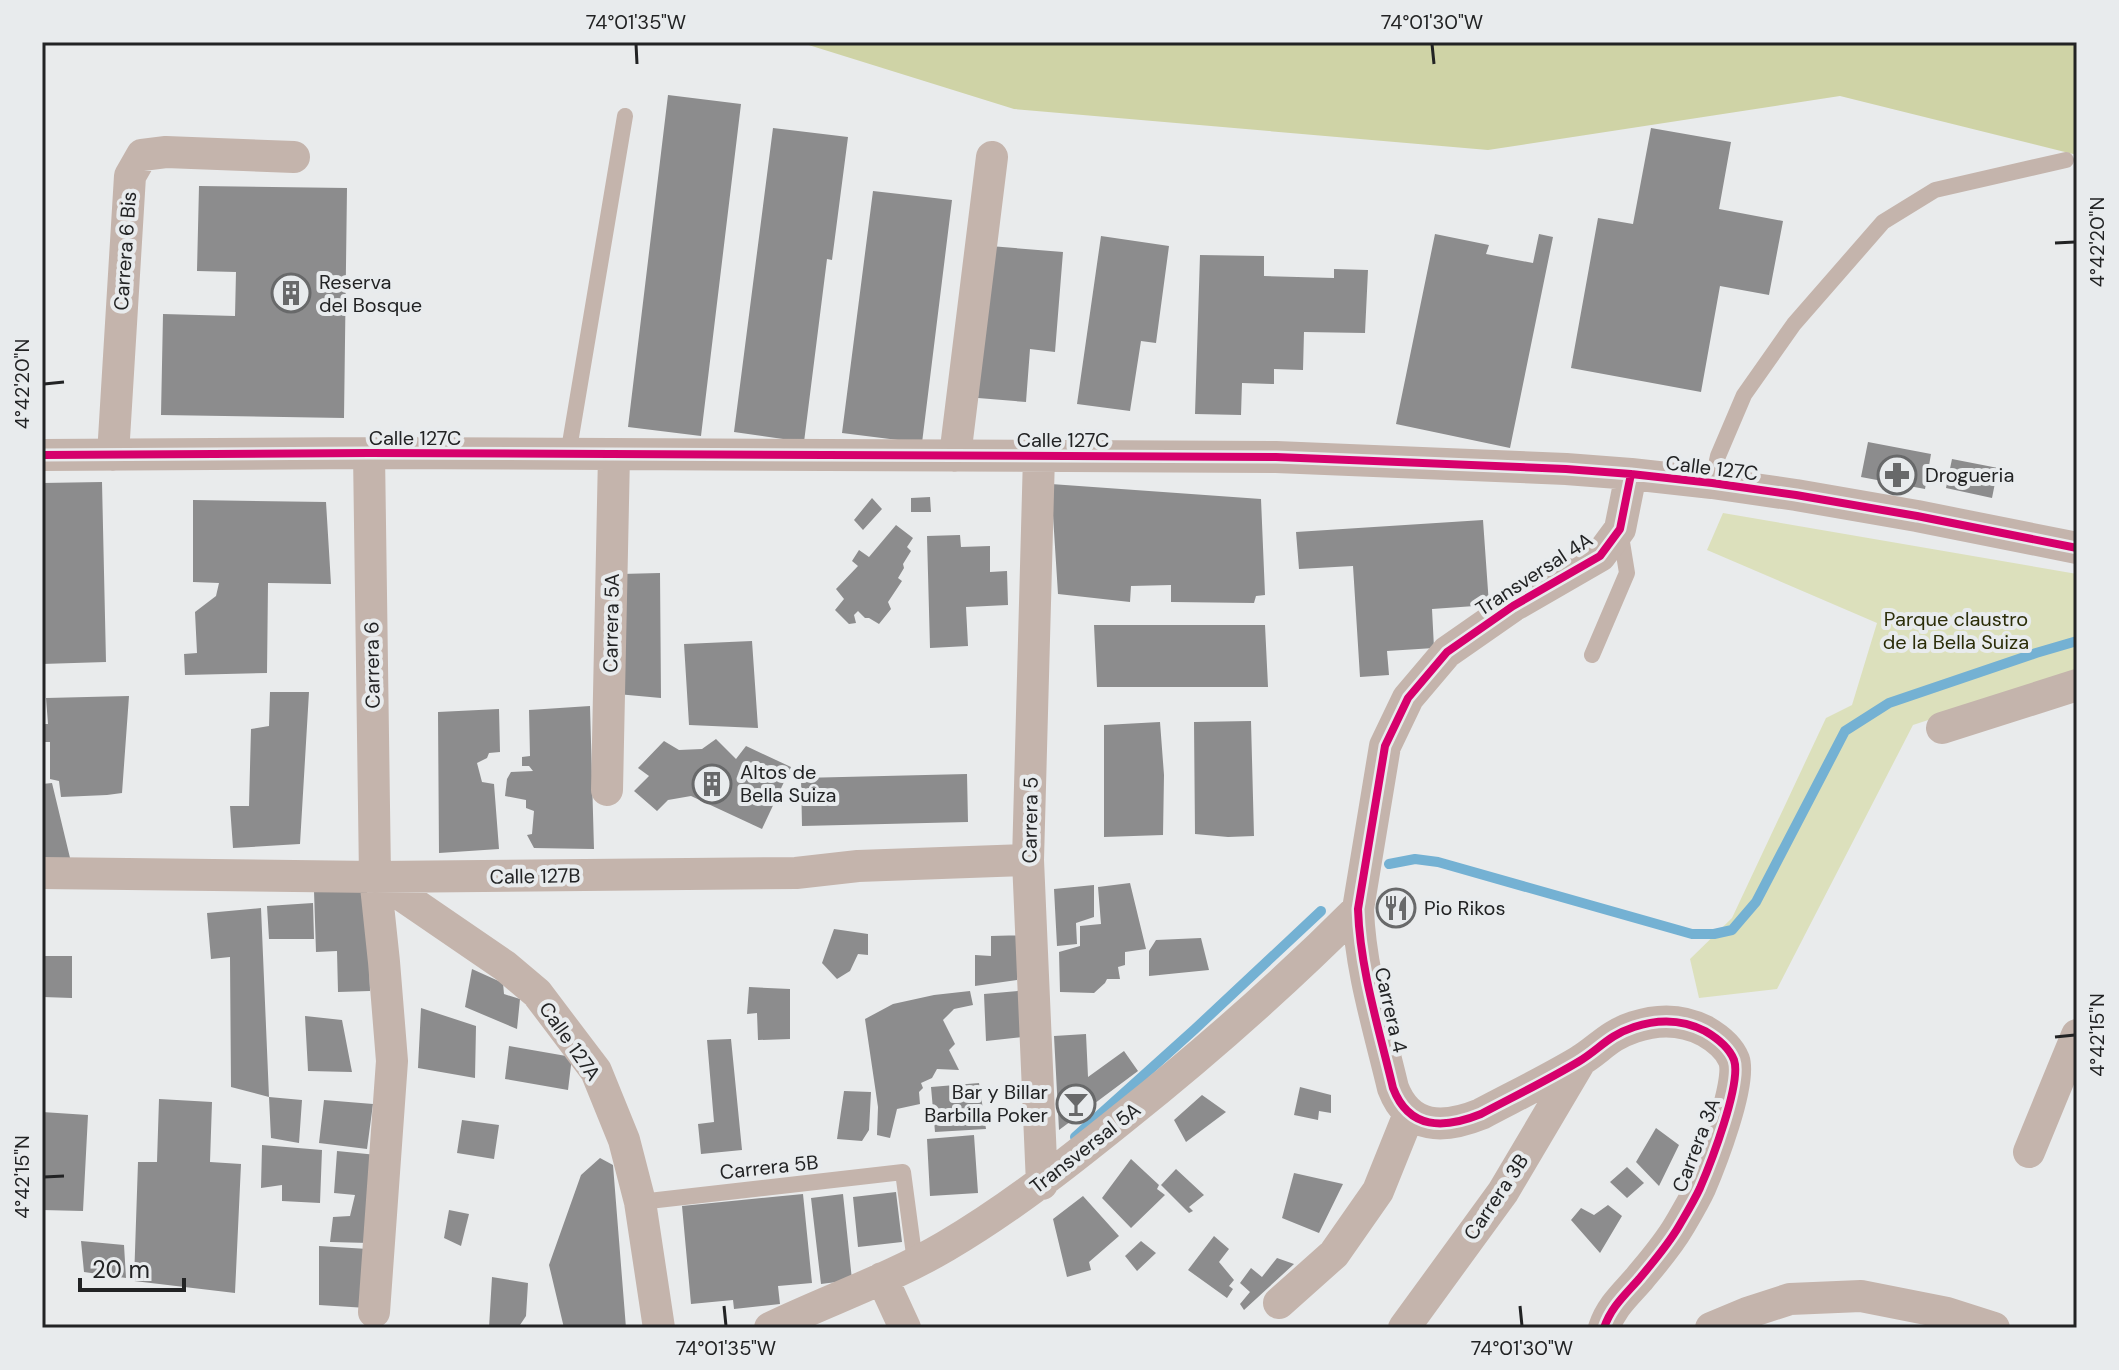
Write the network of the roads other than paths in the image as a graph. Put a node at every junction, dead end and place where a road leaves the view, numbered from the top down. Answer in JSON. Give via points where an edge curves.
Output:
{"nodes":[{"id":1,"x":625,"y":116,"type":"dead end"},
{"id":2,"x":294,"y":157,"type":"dead end"},
{"id":3,"x":992,"y":157,"type":"dead end"},
{"id":4,"x":2066,"y":160,"type":"dead end"},
{"id":5,"x":369,"y":453,"type":"junction"},
{"id":6,"x":42,"y":455,"type":"edge"},
{"id":7,"x":113,"y":455,"type":"junction"},
{"id":8,"x":568,"y":455,"type":"junction"},
{"id":9,"x":614,"y":455,"type":"junction"},
{"id":10,"x":955,"y":456,"type":"junction"},
{"id":11,"x":1039,"y":456,"type":"junction"},
{"id":12,"x":1631,"y":474,"type":"junction"},
{"id":13,"x":1712,"y":483,"type":"junction"},
{"id":14,"x":1620,"y":529,"type":"junction"},
{"id":15,"x":2077,"y":548,"type":"edge"},
{"id":16,"x":1592,"y":655,"type":"dead end"},
{"id":17,"x":2077,"y":685,"type":"edge"},
{"id":18,"x":1942,"y":728,"type":"dead end"},
{"id":19,"x":607,"y":790,"type":"dead end"},
{"id":20,"x":1028,"y":860,"type":"junction"},
{"id":21,"x":42,"y":873,"type":"edge"},
{"id":22,"x":375,"y":877,"type":"junction"},
{"id":23,"x":1358,"y":909,"type":"junction"},
{"id":24,"x":2077,"y":1035,"type":"edge"},
{"id":25,"x":1581,"y":1060,"type":"junction"},
{"id":26,"x":1409,"y":1114,"type":"junction"},
{"id":27,"x":2029,"y":1152,"type":"dead end"},
{"id":28,"x":1042,"y":1184,"type":"junction"},
{"id":29,"x":640,"y":1202,"type":"junction"},
{"id":30,"x":915,"y":1262,"type":"junction"},
{"id":31,"x":882,"y":1278,"type":"junction"},
{"id":32,"x":1279,"y":1303,"type":"dead end"},
{"id":33,"x":374,"y":1312,"type":"dead end"},
{"id":34,"x":659,"y":1328,"type":"edge"},
{"id":35,"x":770,"y":1328,"type":"edge"},
{"id":36,"x":905,"y":1328,"type":"edge"},
{"id":37,"x":1404,"y":1328,"type":"edge"},
{"id":38,"x":1604,"y":1328,"type":"edge"},
{"id":39,"x":1711,"y":1328,"type":"edge"},
{"id":40,"x":1994,"y":1328,"type":"edge"}],
"edges":[{"from":1,"to":8,"type":"lane"},
{"from":2,"to":7,"type":"street","name":"Carrera 6 Bis","via":[[142,155],[130,176]]},
{"from":3,"to":10,"type":"street"},
{"from":4,"to":13,"type":"lane","via":[[1935,190],[1883,222],[1794,324],[1744,395]]},
{"from":5,"to":7,"type":"street","name":"Calle 127C"},
{"from":5,"to":8,"type":"street","name":"Calle 127C"},
{"from":5,"to":22,"type":"street","name":"Carrera 6"},
{"from":6,"to":7,"type":"street","name":"Calle 127C"},
{"from":8,"to":9,"type":"street","name":"Calle 127C"},
{"from":9,"to":10,"type":"street","name":"Calle 127C"},
{"from":9,"to":19,"type":"street","name":"Carrera 5A"},
{"from":10,"to":11,"type":"street","name":"Calle 127C"},
{"from":11,"to":12,"type":"street","name":"Calle 127C","via":[[1276,457]]},
{"from":11,"to":20,"type":"street","name":"Carrera 5"},
{"from":12,"to":13,"type":"street","name":"Calle 127C"},
{"from":12,"to":14,"type":"street","name":"Transversal 4A"},
{"from":13,"to":15,"type":"street","name":"Calle 127C"},
{"from":14,"to":16,"type":"lane","via":[[1627,573]]},
{"from":14,"to":23,"type":"street","name":"Transversal 4A","via":[[1600,556],[1447,652],[1408,698],[1385,746]]},
{"from":17,"to":18,"type":"street"},
{"from":20,"to":22,"type":"street","name":"Calle 127B","via":[[796,873]]},
{"from":20,"to":28,"type":"street","name":"Carrera 5"},
{"from":21,"to":22,"type":"street","name":"Calle 127B"},
{"from":22,"to":29,"type":"street","name":"Calle 127A","via":[[537,993],[596,1071],[624,1140]]},
{"from":22,"to":33,"type":"street","name":"Carrera 6","via":[[392,1061]]},
{"from":23,"to":26,"type":"street","name":"Carrera 4","via":[[1364,965],[1393,1088]]},
{"from":23,"to":28,"type":"street","name":"Transversal 5A","via":[[1195,1061]]},
{"from":24,"to":27,"type":"street"},
{"from":25,"to":26,"type":"street","via":[[1466,1120],[1422,1122]]},
{"from":25,"to":37,"type":"street","name":"Carrera 3B","via":[[1503,1192]]},
{"from":25,"to":38,"type":"street","name":"Carrera 3A","via":[[1609,1037],[1656,1021],[1673,1021],[1706,1032],[1725,1045],[1735,1062],[1736,1078],[1700,1189],[1659,1255],[1618,1300]]},
{"from":26,"to":32,"type":"street","via":[[1378,1191],[1334,1254]]},
{"from":28,"to":30,"type":"street","name":"Transversal 5A"},
{"from":29,"to":30,"type":"lane","name":"Carrera 5B","via":[[903,1172]]},
{"from":29,"to":34,"type":"street","name":"Calle 127A"},
{"from":30,"to":31,"type":"street","name":"Transversal 5A"},
{"from":31,"to":35,"type":"street","name":"Transversal 5A"},
{"from":31,"to":36,"type":"street"},
{"from":39,"to":40,"type":"street","via":[[1790,1299],[1861,1296]]}]}
